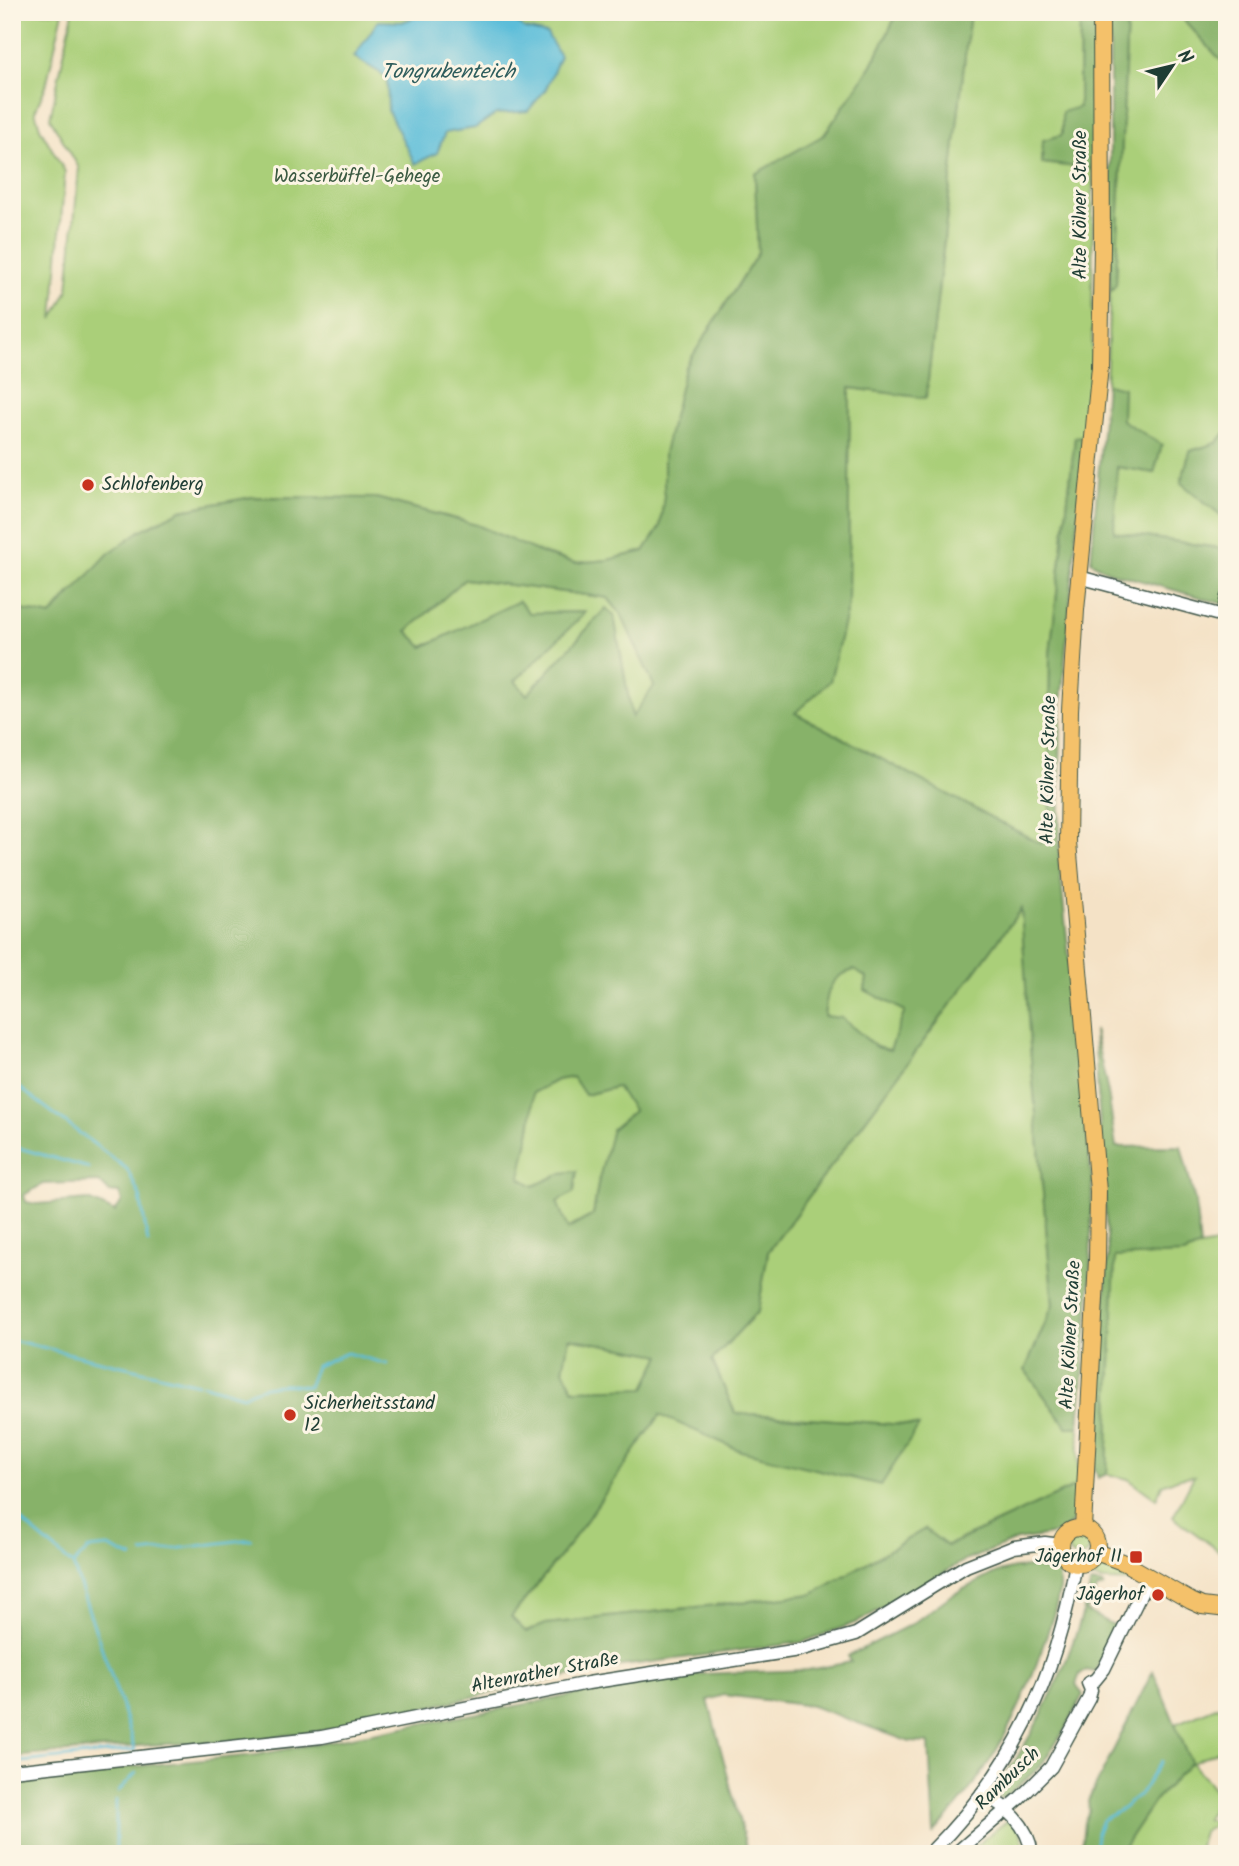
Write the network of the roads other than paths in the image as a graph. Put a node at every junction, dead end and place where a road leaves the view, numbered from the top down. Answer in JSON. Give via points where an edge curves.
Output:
{"nodes":[{"id":1,"x":1101,"y":12,"type":"edge"},
{"id":2,"x":1079,"y":577,"type":"junction"},
{"id":3,"x":1227,"y":597,"type":"edge"},
{"id":4,"x":1225,"y":617,"type":"edge"},
{"id":5,"x":1083,"y":1528,"type":"junction"},
{"id":6,"x":1061,"y":1545,"type":"junction"},
{"id":7,"x":1096,"y":1552,"type":"junction"},
{"id":8,"x":1076,"y":1563,"type":"junction"},
{"id":9,"x":1149,"y":1577,"type":"junction"},
{"id":10,"x":1227,"y":1609,"type":"edge"},
{"id":11,"x":1227,"y":1685,"type":"edge"},
{"id":12,"x":1227,"y":1694,"type":"edge"},
{"id":13,"x":12,"y":1771,"type":"edge"},
{"id":14,"x":982,"y":1793,"type":"junction"},
{"id":15,"x":1006,"y":1809,"type":"junction"},
{"id":16,"x":929,"y":1854,"type":"edge"},
{"id":17,"x":955,"y":1854,"type":"edge"},
{"id":18,"x":1032,"y":1854,"type":"edge"}],
"edges":[{"from":1,"to":2,"type":"main road","name":"Alte Kölner Straße","via":[[1100,366]]},
{"from":2,"to":4,"type":"street"},
{"from":2,"to":5,"type":"main road","name":"Alte Kölner Straße","via":[[1068,842],[1098,1191]]},
{"from":3,"to":4,"type":"street"},
{"from":5,"to":6,"type":"main road","via":[[1068,1531]]},
{"from":5,"to":7,"type":"main road","via":[[1094,1535]]},
{"from":6,"to":8,"type":"main road","via":[[1064,1555]]},
{"from":6,"to":13,"type":"street","name":"Altenrather Straße","via":[[1014,1547],[966,1566],[856,1634],[799,1650],[588,1683],[322,1737]]},
{"from":7,"to":8,"type":"main road","via":[[1088,1561]]},
{"from":7,"to":9,"type":"main road"},
{"from":8,"to":14,"type":"street","name":"Rambusch","via":[[1048,1676],[1006,1758]]},
{"from":9,"to":10,"type":"main road","via":[[1202,1606]]},
{"from":9,"to":15,"type":"street","name":"Rambusch","via":[[1104,1669],[1088,1683],[1089,1698],[1061,1751],[1051,1767]]},
{"from":11,"to":12,"type":"street"},
{"from":14,"to":15,"type":"street"},
{"from":14,"to":16,"type":"street","name":"Rambusch"},
{"from":15,"to":17,"type":"street","name":"Rambusch"},
{"from":15,"to":18,"type":"street","via":[[1024,1828]]}]}
